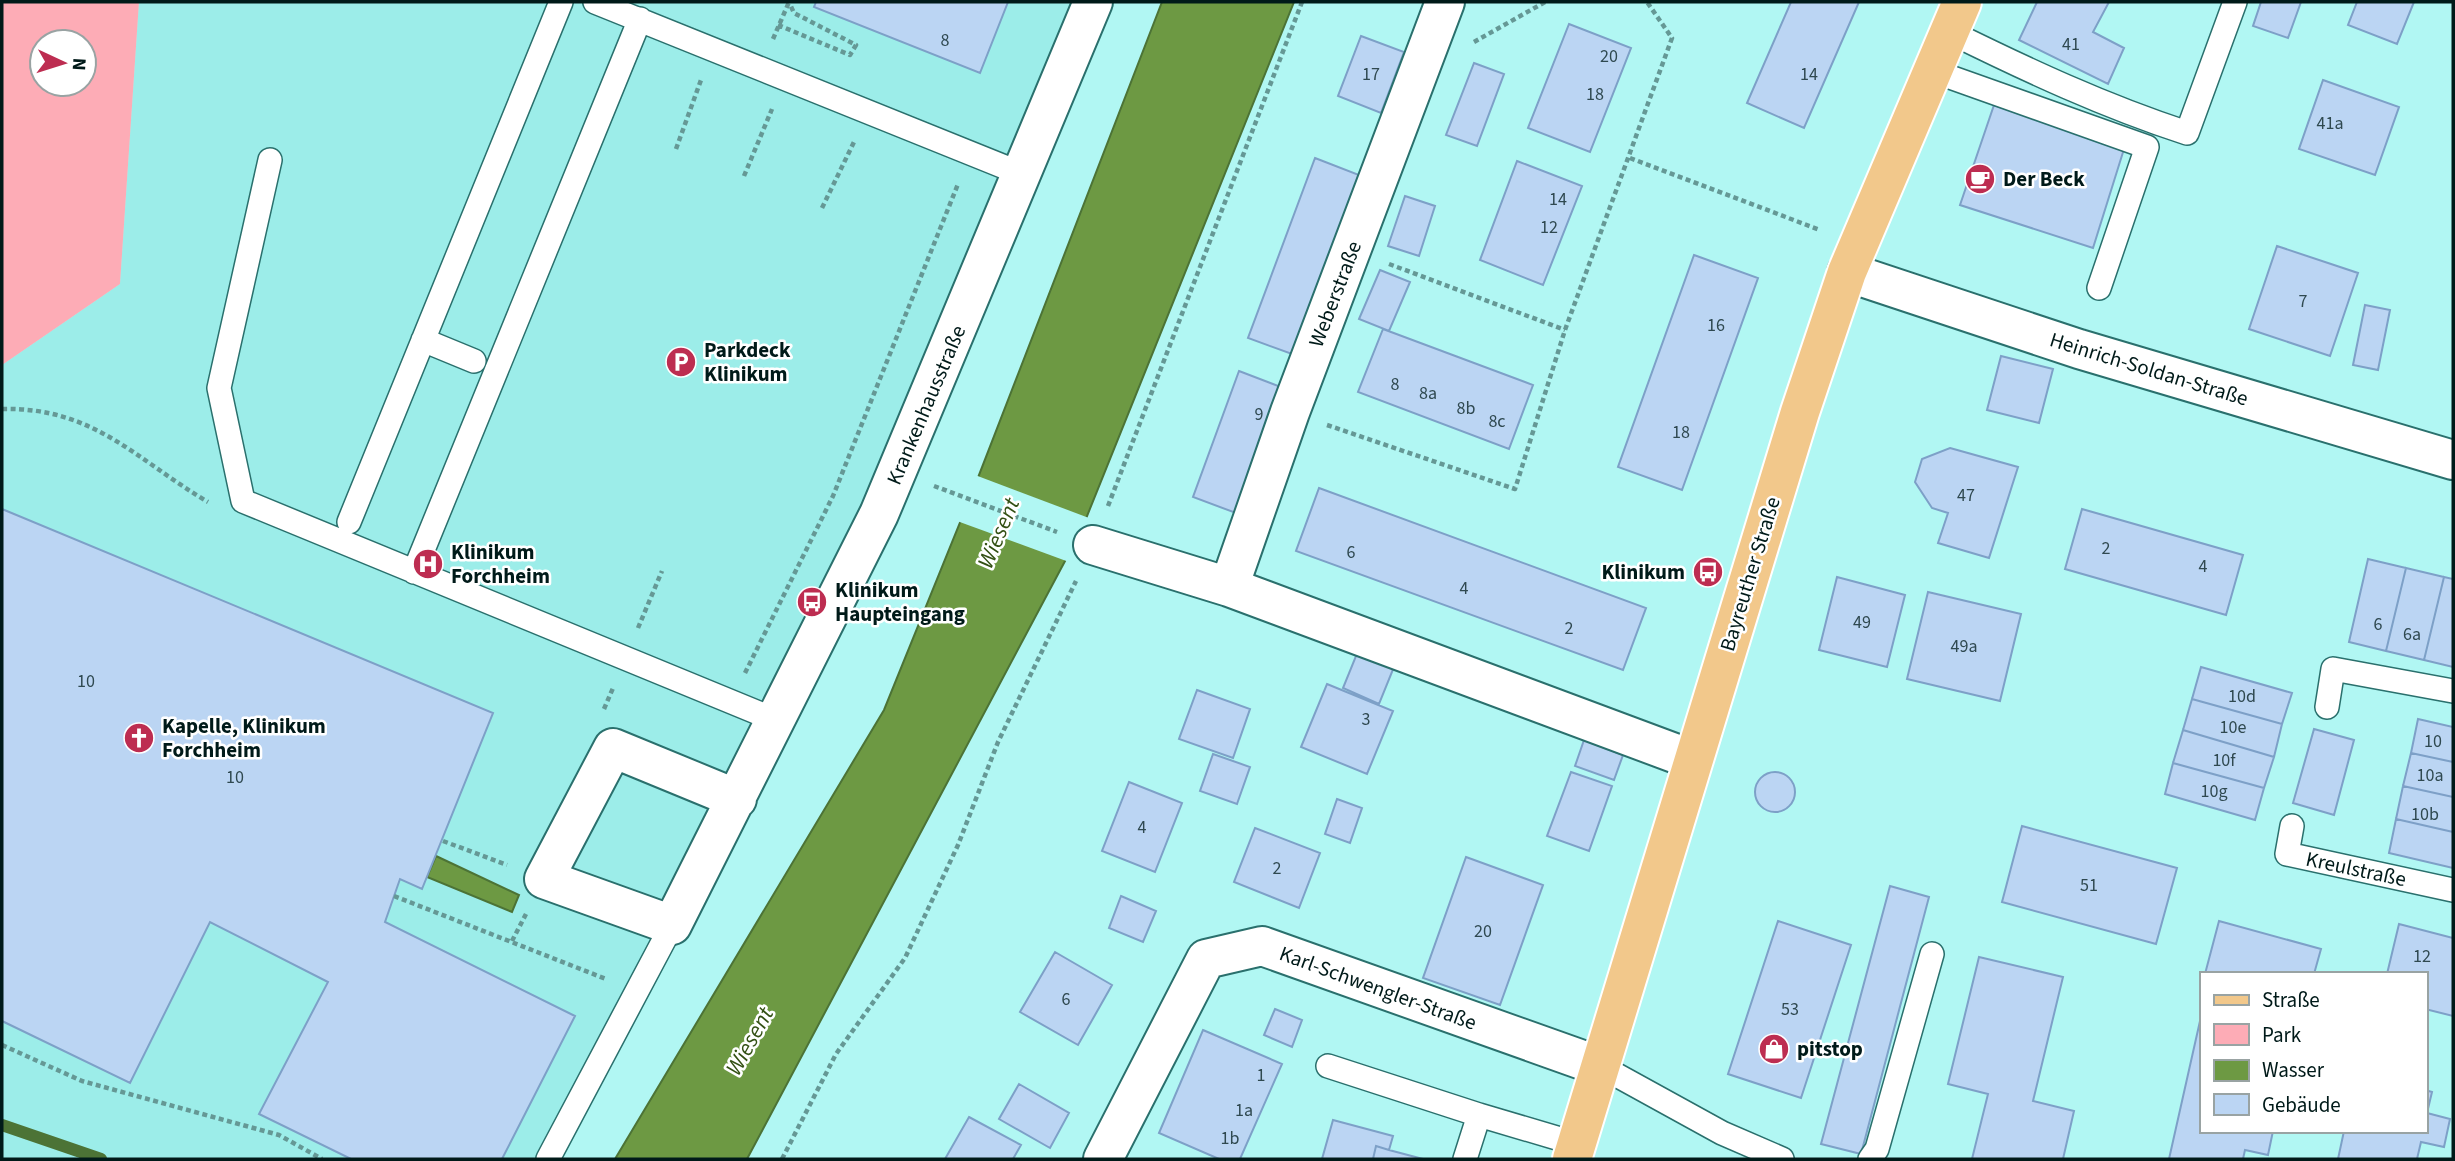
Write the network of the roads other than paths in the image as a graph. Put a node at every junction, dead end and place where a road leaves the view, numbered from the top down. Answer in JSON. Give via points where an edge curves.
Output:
{"nodes":[{"id":1,"x":561,"y":2,"type":"edge"},
{"id":2,"x":595,"y":2,"type":"edge"},
{"id":3,"x":1093,"y":2,"type":"edge"},
{"id":4,"x":1445,"y":2,"type":"edge"},
{"id":5,"x":2235,"y":2,"type":"edge"},
{"id":6,"x":1956,"y":17,"type":"edge"},
{"id":7,"x":640,"y":19,"type":"junction"},
{"id":8,"x":1933,"y":71,"type":"junction"},
{"id":9,"x":270,"y":160,"type":"dead end"},
{"id":10,"x":1022,"y":174,"type":"junction"},
{"id":11,"x":1852,"y":258,"type":"junction"},
{"id":12,"x":2099,"y":288,"type":"dead end"},
{"id":13,"x":423,"y":340,"type":"junction"},
{"id":14,"x":474,"y":361,"type":"dead end"},
{"id":15,"x":2453,"y":460,"type":"edge"},
{"id":16,"x":349,"y":522,"type":"dead end"},
{"id":17,"x":1077,"y":539,"type":"road end"},
{"id":18,"x":414,"y":572,"type":"junction"},
{"id":19,"x":1229,"y":587,"type":"junction"},
{"id":20,"x":2453,"y":691,"type":"edge"},
{"id":21,"x":2327,"y":707,"type":"dead end"},
{"id":22,"x":778,"y":721,"type":"junction"},
{"id":23,"x":1693,"y":760,"type":"junction"},
{"id":24,"x":737,"y":799,"type":"junction"},
{"id":25,"x":2292,"y":826,"type":"dead end"},
{"id":26,"x":2453,"y":890,"type":"edge"},
{"id":27,"x":672,"y":925,"type":"junction"},
{"id":28,"x":1932,"y":954,"type":"dead end"},
{"id":29,"x":1328,"y":1066,"type":"dead end"},
{"id":30,"x":1602,"y":1067,"type":"junction"},
{"id":31,"x":1479,"y":1115,"type":"junction"},
{"id":32,"x":1574,"y":1152,"type":"edge"},
{"id":33,"x":548,"y":1159,"type":"edge"},
{"id":34,"x":1103,"y":1159,"type":"edge"},
{"id":35,"x":1465,"y":1159,"type":"edge"},
{"id":36,"x":1782,"y":1159,"type":"edge"},
{"id":37,"x":1870,"y":1159,"type":"edge"}],
"edges":[{"from":1,"to":13,"type":"lane"},
{"from":2,"to":7,"type":"lane"},
{"from":3,"to":10,"type":"street","name":"Krankenhausstraße"},
{"from":4,"to":19,"type":"street","name":"Weberstraße"},
{"from":5,"to":6,"type":"lane","via":[[2187,133],[2054,83]]},
{"from":6,"to":8,"type":"main road","name":"Bayreuther Straße"},
{"from":7,"to":10,"type":"lane"},
{"from":7,"to":18,"type":"lane"},
{"from":8,"to":11,"type":"main road","name":"Bayreuther Straße"},
{"from":8,"to":12,"type":"lane","via":[[2147,146]]},
{"from":9,"to":18,"type":"lane","via":[[219,388],[243,501]]},
{"from":10,"to":22,"type":"street","name":"Krankenhausstraße","via":[[879,514]]},
{"from":11,"to":15,"type":"street","name":"Heinrich-Soldan-Straße","via":[[2079,349]]},
{"from":11,"to":23,"type":"main road","name":"Bayreuther Straße"},
{"from":13,"to":14,"type":"lane"},
{"from":13,"to":16,"type":"lane"},
{"from":17,"to":19,"type":"street"},
{"from":18,"to":22,"type":"lane"},
{"from":19,"to":23,"type":"street"},
{"from":20,"to":21,"type":"lane","via":[[2333,669]]},
{"from":22,"to":24,"type":"street","name":"Krankenhausstraße"},
{"from":23,"to":30,"type":"main road","name":"Bayreuther Straße"},
{"from":24,"to":27,"type":"street","name":"Krankenhausstraße"},
{"from":24,"to":27,"type":"street","via":[[613,748],[544,879]]},
{"from":25,"to":26,"type":"lane","name":"Kreulstraße","via":[[2287,854]]},
{"from":27,"to":33,"type":"lane"},
{"from":28,"to":37,"type":"lane","via":[[1877,1149]]},
{"from":29,"to":31,"type":"lane"},
{"from":30,"to":32,"type":"main road","name":"Bayreuther Straße"},
{"from":30,"to":34,"type":"street","name":"Karl-Schwengler-Straße","via":[[1262,946],[1206,959]]},
{"from":30,"to":36,"type":"lane","via":[[1722,1133]]},
{"from":31,"to":32,"type":"lane"},
{"from":31,"to":35,"type":"lane"}]}
